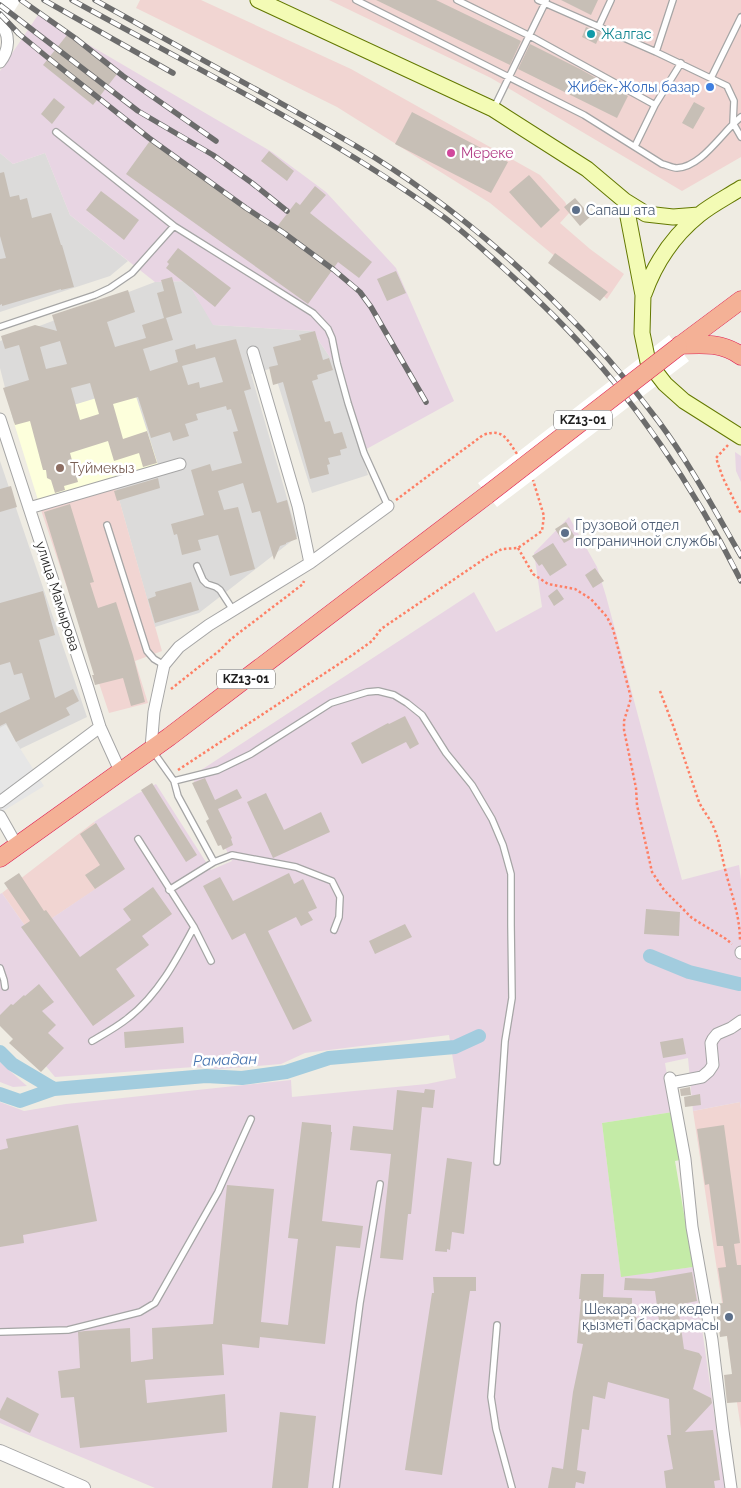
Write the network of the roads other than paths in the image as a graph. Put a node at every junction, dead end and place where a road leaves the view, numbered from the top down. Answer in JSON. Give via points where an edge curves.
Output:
{"nodes":[{"id":1,"x":258,"y":0,"type":"edge"},
{"id":2,"x":356,"y":0,"type":"edge"},
{"id":3,"x":457,"y":0,"type":"edge"},
{"id":4,"x":538,"y":0,"type":"edge"},
{"id":5,"x":611,"y":0,"type":"edge"},
{"id":6,"x":672,"y":0,"type":"edge"},
{"id":7,"x":546,"y":2,"type":"edge"},
{"id":8,"x":741,"y":17,"type":"edge"},
{"id":9,"x":0,"y":24,"type":"edge"},
{"id":10,"x":599,"y":26,"type":"junction"},
{"id":11,"x":530,"y":36,"type":"junction"},
{"id":12,"x":656,"y":52,"type":"junction"},
{"id":13,"x":0,"y":62,"type":"edge"},
{"id":14,"x":680,"y":63,"type":"junction"},
{"id":15,"x":510,"y":78,"type":"junction"},
{"id":16,"x":711,"y":78,"type":"junction"},
{"id":17,"x":655,"y":104,"type":"junction"},
{"id":18,"x":493,"y":109,"type":"junction"},
{"id":19,"x":741,"y":118,"type":"edge"},
{"id":20,"x":733,"y":123,"type":"junction"},
{"id":21,"x":56,"y":132,"type":"dead end"},
{"id":22,"x":741,"y":137,"type":"edge"},
{"id":23,"x":635,"y":146,"type":"junction"},
{"id":24,"x":741,"y":188,"type":"edge"},
{"id":25,"x":625,"y":201,"type":"junction"},
{"id":26,"x":699,"y":215,"type":"junction"},
{"id":27,"x":174,"y":226,"type":"junction"},
{"id":28,"x":643,"y":295,"type":"junction"},
{"id":29,"x":741,"y":300,"type":"edge"},
{"id":30,"x":0,"y":327,"type":"edge"},
{"id":31,"x":679,"y":346,"type":"junction"},
{"id":32,"x":253,"y":352,"type":"dead end"},
{"id":33,"x":741,"y":356,"type":"edge"},
{"id":34,"x":0,"y":419,"type":"edge"},
{"id":35,"x":739,"y":436,"type":"edge"},
{"id":36,"x":180,"y":464,"type":"dead end"},
{"id":37,"x":388,"y":506,"type":"joint"},
{"id":38,"x":29,"y":508,"type":"junction"},
{"id":39,"x":107,"y":525,"type":"dead end"},
{"id":40,"x":310,"y":563,"type":"junction"},
{"id":41,"x":197,"y":566,"type":"dead end"},
{"id":42,"x":233,"y":610,"type":"junction"},
{"id":43,"x":164,"y":665,"type":"junction"},
{"id":44,"x":100,"y":727,"type":"junction"},
{"id":45,"x":151,"y":748,"type":"junction"},
{"id":46,"x":120,"y":771,"type":"junction"},
{"id":47,"x":174,"y":782,"type":"junction"},
{"id":48,"x":0,"y":802,"type":"edge"},
{"id":49,"x":0,"y":816,"type":"edge"},
{"id":50,"x":138,"y":839,"type":"dead end"},
{"id":51,"x":17,"y":846,"type":"junction"},
{"id":52,"x":0,"y":858,"type":"edge"},
{"id":53,"x":214,"y":862,"type":"junction"},
{"id":54,"x":169,"y":890,"type":"junction"},
{"id":55,"x":194,"y":927,"type":"junction"},
{"id":56,"x":334,"y":930,"type":"dead end"},
{"id":57,"x":211,"y":961,"type":"dead end"},
{"id":58,"x":0,"y":968,"type":"edge"},
{"id":59,"x":4,"y":987,"type":"dead end"},
{"id":60,"x":741,"y":1021,"type":"edge"},
{"id":61,"x":92,"y":1041,"type":"dead end"},
{"id":62,"x":251,"y":1119,"type":"dead end"},
{"id":63,"x":497,"y":1162,"type":"dead end"},
{"id":64,"x":380,"y":1184,"type":"dead end"},
{"id":65,"x":497,"y":1325,"type":"dead end"},
{"id":66,"x":0,"y":1332,"type":"edge"},
{"id":67,"x":0,"y":1452,"type":"edge"},
{"id":68,"x":83,"y":1488,"type":"edge"},
{"id":69,"x":336,"y":1488,"type":"edge"},
{"id":70,"x":512,"y":1488,"type":"edge"},
{"id":71,"x":731,"y":1488,"type":"edge"}],
"edges":[{"from":1,"to":18,"type":"main road"},
{"from":2,"to":15,"type":"lane"},
{"from":3,"to":11,"type":"lane"},
{"from":4,"to":7,"type":"lane"},
{"from":5,"to":10,"type":"lane"},
{"from":6,"to":12,"type":"lane"},
{"from":7,"to":10,"type":"lane"},
{"from":7,"to":11,"type":"lane"},
{"from":8,"to":16,"type":"lane"},
{"from":9,"to":13,"type":"street","via":[[8,38]]},
{"from":10,"to":12,"type":"lane"},
{"from":11,"to":15,"type":"lane"},
{"from":11,"to":17,"type":"lane"},
{"from":12,"to":14,"type":"lane"},
{"from":14,"to":16,"type":"lane"},
{"from":14,"to":17,"type":"lane"},
{"from":15,"to":18,"type":"lane"},
{"from":15,"to":23,"type":"lane","via":[[584,115]]},
{"from":16,"to":20,"type":"lane","via":[[727,86],[734,101]]},
{"from":17,"to":23,"type":"lane"},
{"from":18,"to":25,"type":"main road","via":[[587,169]]},
{"from":19,"to":20,"type":"lane"},
{"from":20,"to":22,"type":"lane"},
{"from":20,"to":23,"type":"lane","via":[[706,153],[687,166],[675,168],[662,164]]},
{"from":21,"to":27,"type":"lane"},
{"from":24,"to":26,"type":"main road"},
{"from":25,"to":26,"type":"main road","via":[[646,214],[672,217]]},
{"from":25,"to":28,"type":"main road"},
{"from":26,"to":28,"type":"main road","via":[[670,243],[650,275]]},
{"from":27,"to":30,"type":"lane","via":[[132,274],[110,288]]},
{"from":27,"to":37,"type":"lane","via":[[313,313],[328,329],[364,453]]},
{"from":28,"to":35,"type":"main road","via":[[642,333],[648,362],[684,401]]},
{"from":29,"to":31,"type":"highway","number":"KZ13-01"},
{"from":31,"to":33,"type":"highway","via":[[725,346]]},
{"from":31,"to":45,"type":"highway","number":"KZ13-01","bridge":true},
{"from":32,"to":40,"type":"street","via":[[298,506]]},
{"from":34,"to":38,"type":"street","name":"улица Мамырова"},
{"from":36,"to":38,"type":"street"},
{"from":37,"to":40,"type":"street"},
{"from":38,"to":44,"type":"street","name":"улица Мамырова"},
{"from":39,"to":43,"type":"lane","via":[[147,651]]},
{"from":40,"to":42,"type":"street"},
{"from":41,"to":42,"type":"lane","via":[[203,580],[220,590]]},
{"from":42,"to":43,"type":"street","via":[[179,647]]},
{"from":43,"to":45,"type":"street"},
{"from":44,"to":46,"type":"street","name":"улица Мамырова"},
{"from":44,"to":48,"type":"street"},
{"from":45,"to":46,"type":"highway","number":"KZ13-01"},
{"from":45,"to":47,"type":"lane"},
{"from":46,"to":51,"type":"highway","number":"KZ13-01"},
{"from":47,"to":53,"type":"lane","via":[[178,796]]},
{"from":47,"to":63,"type":"lane","via":[[218,770],[251,754],[331,703],[368,692],[394,695],[422,715],[492,819],[511,874],[512,998],[504,1041]]},
{"from":49,"to":51,"type":"street"},
{"from":50,"to":54,"type":"lane"},
{"from":51,"to":52,"type":"highway","number":"KZ13-01"},
{"from":53,"to":54,"type":"lane"},
{"from":53,"to":56,"type":"lane","via":[[232,855],[296,867],[332,881],[340,897],[339,917]]},
{"from":54,"to":55,"type":"lane"},
{"from":55,"to":57,"type":"lane"},
{"from":55,"to":61,"type":"lane","via":[[160,983],[143,1004],[129,1018]]},
{"from":58,"to":59,"type":"lane"},
{"from":60,"to":71,"type":"street","via":[[713,1039],[713,1065],[702,1077],[670,1080],[685,1159]]},
{"from":62,"to":66,"type":"lane","via":[[218,1192],[156,1303],[140,1312],[68,1330]]},
{"from":64,"to":69,"type":"lane","via":[[360,1303]]},
{"from":65,"to":70,"type":"lane","via":[[490,1397]]},
{"from":67,"to":68,"type":"street"}]}
